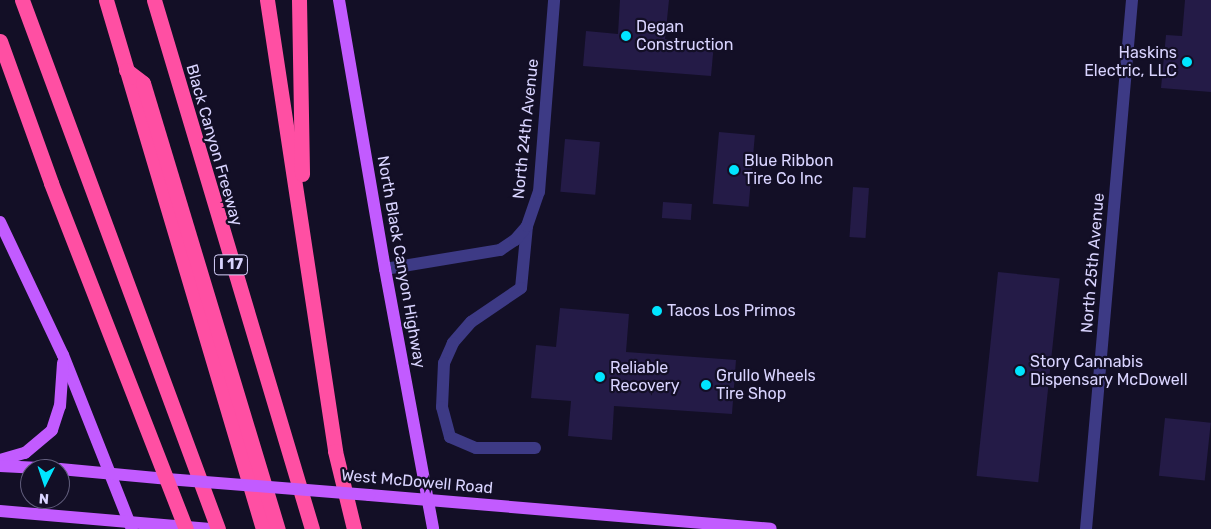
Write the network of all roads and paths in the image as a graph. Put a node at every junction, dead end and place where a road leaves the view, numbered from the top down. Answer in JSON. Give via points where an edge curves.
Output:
{"nodes":[{"id":1,"x":22,"y":0,"type":"edge"},
{"id":2,"x":106,"y":0,"type":"edge"},
{"id":3,"x":154,"y":0,"type":"edge"},
{"id":4,"x":267,"y":0,"type":"edge"},
{"id":5,"x":298,"y":0,"type":"edge"},
{"id":6,"x":339,"y":0,"type":"edge"},
{"id":7,"x":554,"y":0,"type":"edge"},
{"id":8,"x":1132,"y":0,"type":"edge"},
{"id":9,"x":0,"y":41,"type":"edge"},
{"id":10,"x":126,"y":70,"type":"junction"},
{"id":11,"x":0,"y":222,"type":"edge"},
{"id":12,"x":304,"y":226,"type":"junction"},
{"id":13,"x":527,"y":226,"type":"junction"},
{"id":14,"x":385,"y":270,"type":"junction"},
{"id":15,"x":63,"y":356,"type":"junction"},
{"id":16,"x":535,"y":448,"type":"dead end"},
{"id":17,"x":0,"y":460,"type":"edge"},
{"id":18,"x":0,"y":466,"type":"edge"},
{"id":19,"x":20,"y":467,"type":"edge"},
{"id":20,"x":70,"y":470,"type":"edge"},
{"id":21,"x":109,"y":472,"type":"junction"},
{"id":22,"x":428,"y":500,"type":"junction"},
{"id":23,"x":0,"y":511,"type":"edge"},
{"id":24,"x":130,"y":526,"type":"edge"},
{"id":25,"x":185,"y":528,"type":"edge"},
{"id":26,"x":210,"y":529,"type":"edge"},
{"id":27,"x":218,"y":529,"type":"edge"},
{"id":28,"x":263,"y":529,"type":"edge"},
{"id":29,"x":278,"y":529,"type":"edge"},
{"id":30,"x":312,"y":529,"type":"edge"},
{"id":31,"x":354,"y":529,"type":"edge"},
{"id":32,"x":434,"y":529,"type":"edge"},
{"id":33,"x":772,"y":529,"type":"edge"},
{"id":34,"x":1086,"y":529,"type":"edge"}],
"edges":[{"from":1,"to":27,"type":"highway"},
{"from":2,"to":10,"type":"highway"},
{"from":3,"to":30,"type":"highway","name":"Black Canyon Freeway","number":"I 17"},
{"from":4,"to":12,"type":"highway"},
{"from":5,"to":12,"type":"highway"},
{"from":6,"to":14,"type":"main road","name":"North Black Canyon Highway"},
{"from":7,"to":13,"type":"street","name":"North 24th Avenue","via":[[539,192]]},
{"from":8,"to":34,"type":"street","name":"North 25th Avenue"},
{"from":9,"to":25,"type":"highway","bridge":true,"via":[[48,175]]},
{"from":10,"to":28,"type":"highway"},
{"from":10,"to":29,"type":"highway","via":[[143,83]]},
{"from":11,"to":15,"type":"main road"},
{"from":12,"to":31,"type":"highway","via":[[335,451]]},
{"from":13,"to":14,"type":"street","name":"North 24th Avenue","via":[[500,250]]},
{"from":13,"to":16,"type":"street","via":[[521,288],[471,322],[453,343],[444,363],[442,407],[450,437],[476,448]]},
{"from":14,"to":22,"type":"main road","name":"North Black Canyon Highway"},
{"from":15,"to":17,"type":"main road","via":[[60,406],[52,430],[25,453]]},
{"from":15,"to":21,"type":"main road"},
{"from":18,"to":19,"type":"main road","name":"West McDowell Road"},
{"from":20,"to":21,"type":"main road","name":"West McDowell Road"},
{"from":21,"to":22,"type":"main road","name":"West McDowell Road","bridge":true},
{"from":21,"to":24,"type":"main road"},
{"from":22,"to":32,"type":"main road","name":"North Black Canyon Highway"},
{"from":22,"to":33,"type":"main road","name":"West McDowell Road"},
{"from":23,"to":24,"type":"main road"},
{"from":24,"to":25,"type":"main road"},
{"from":25,"to":26,"type":"main road"}]}
